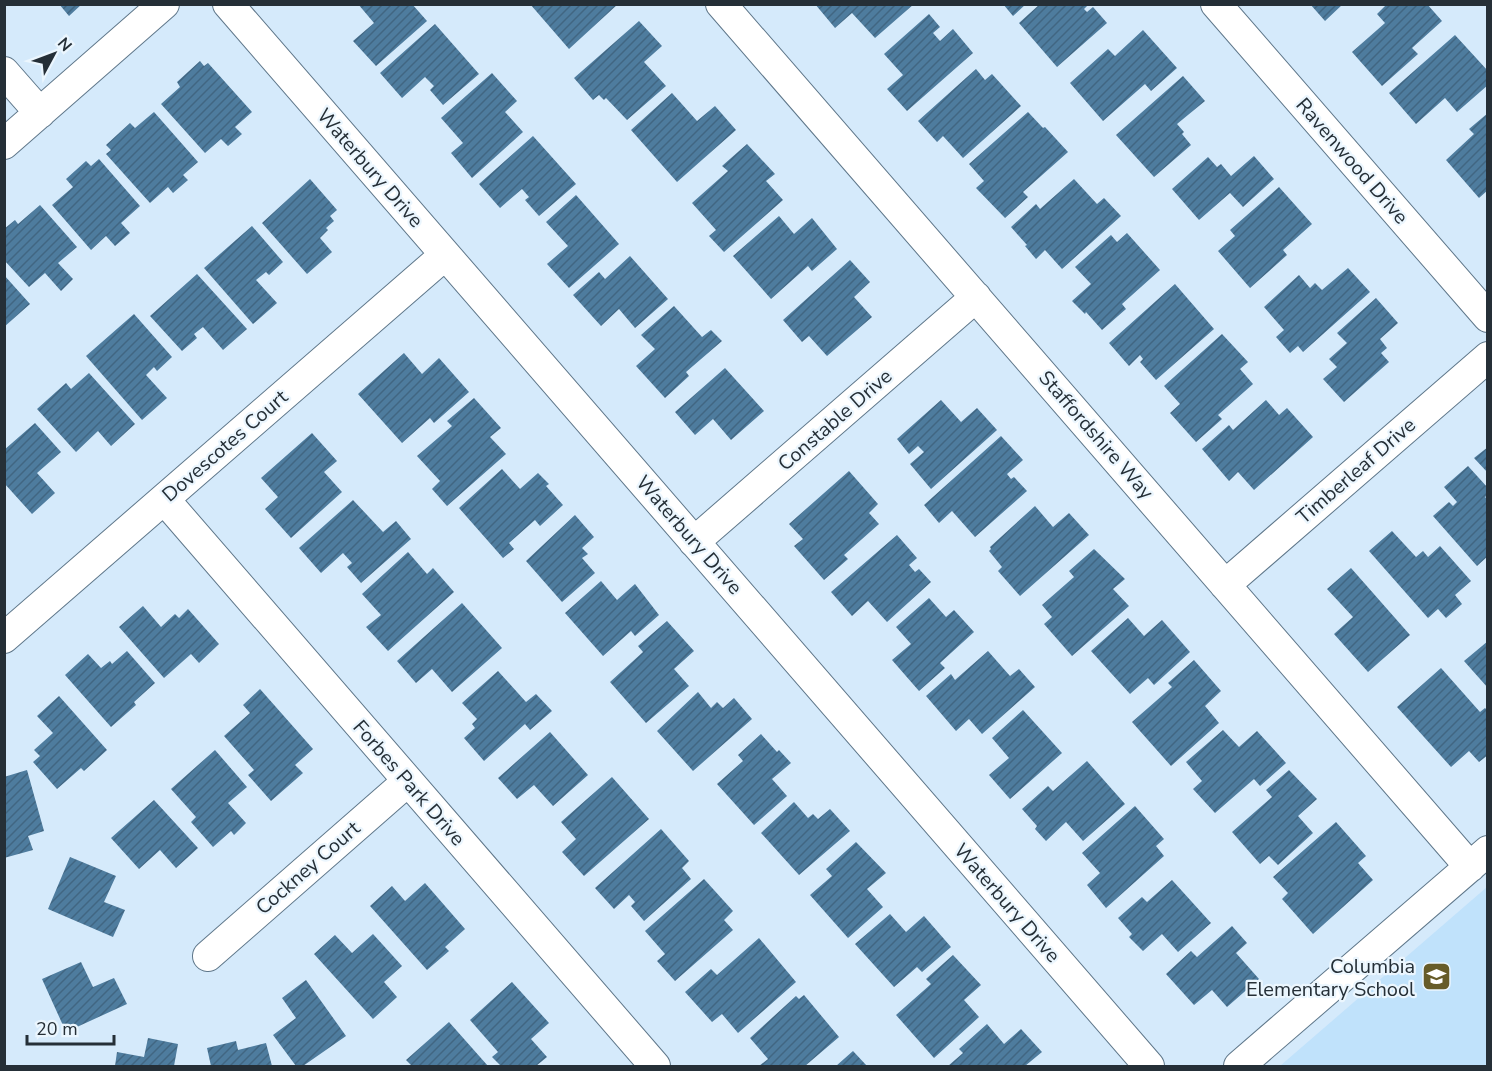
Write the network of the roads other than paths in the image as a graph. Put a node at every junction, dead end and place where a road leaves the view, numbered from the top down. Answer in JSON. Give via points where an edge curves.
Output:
{"nodes":[{"id":1,"x":165,"y":4,"type":"edge"},
{"id":2,"x":228,"y":4,"type":"edge"},
{"id":3,"x":721,"y":4,"type":"edge"},
{"id":4,"x":1216,"y":4,"type":"edge"},
{"id":5,"x":4,"y":72,"type":"edge"},
{"id":6,"x":40,"y":113,"type":"junction"},
{"id":7,"x":4,"y":144,"type":"edge"},
{"id":8,"x":446,"y":255,"type":"junction"},
{"id":9,"x":976,"y":297,"type":"junction"},
{"id":10,"x":1488,"y":317,"type":"edge"},
{"id":11,"x":1488,"y":357,"type":"edge"},
{"id":12,"x":164,"y":499,"type":"junction"},
{"id":13,"x":694,"y":542,"type":"junction"},
{"id":14,"x":1225,"y":585,"type":"junction"},
{"id":15,"x":4,"y":638,"type":"edge"},
{"id":16,"x":408,"y":781,"type":"junction"},
{"id":17,"x":1479,"y":859,"type":"edge"},
{"id":18,"x":208,"y":956,"type":"dead end"},
{"id":19,"x":652,"y":1066,"type":"edge"},
{"id":20,"x":1149,"y":1066,"type":"edge"},
{"id":21,"x":1239,"y":1066,"type":"edge"}],
"edges":[{"from":1,"to":6,"type":"street"},
{"from":2,"to":8,"type":"street","name":"Waterbury Drive"},
{"from":3,"to":9,"type":"street","name":"Staffordshire Way"},
{"from":4,"to":10,"type":"street","name":"Ravenwood Drive"},
{"from":5,"to":6,"type":"street"},
{"from":6,"to":7,"type":"street"},
{"from":8,"to":12,"type":"street","name":"Dovescotes Court"},
{"from":8,"to":13,"type":"street","name":"Waterbury Drive"},
{"from":9,"to":13,"type":"street","name":"Constable Drive"},
{"from":9,"to":14,"type":"street","name":"Staffordshire Way"},
{"from":11,"to":14,"type":"street","name":"Timberleaf Drive"},
{"from":12,"to":15,"type":"street","name":"Dovescotes Court"},
{"from":12,"to":16,"type":"street","name":"Forbes Park Drive"},
{"from":13,"to":20,"type":"street","name":"Waterbury Drive"},
{"from":14,"to":17,"type":"street","name":"Staffordshire Way"},
{"from":16,"to":18,"type":"street","name":"Cockney Court"},
{"from":16,"to":19,"type":"street","name":"Forbes Park Drive"},
{"from":17,"to":21,"type":"street"}]}
